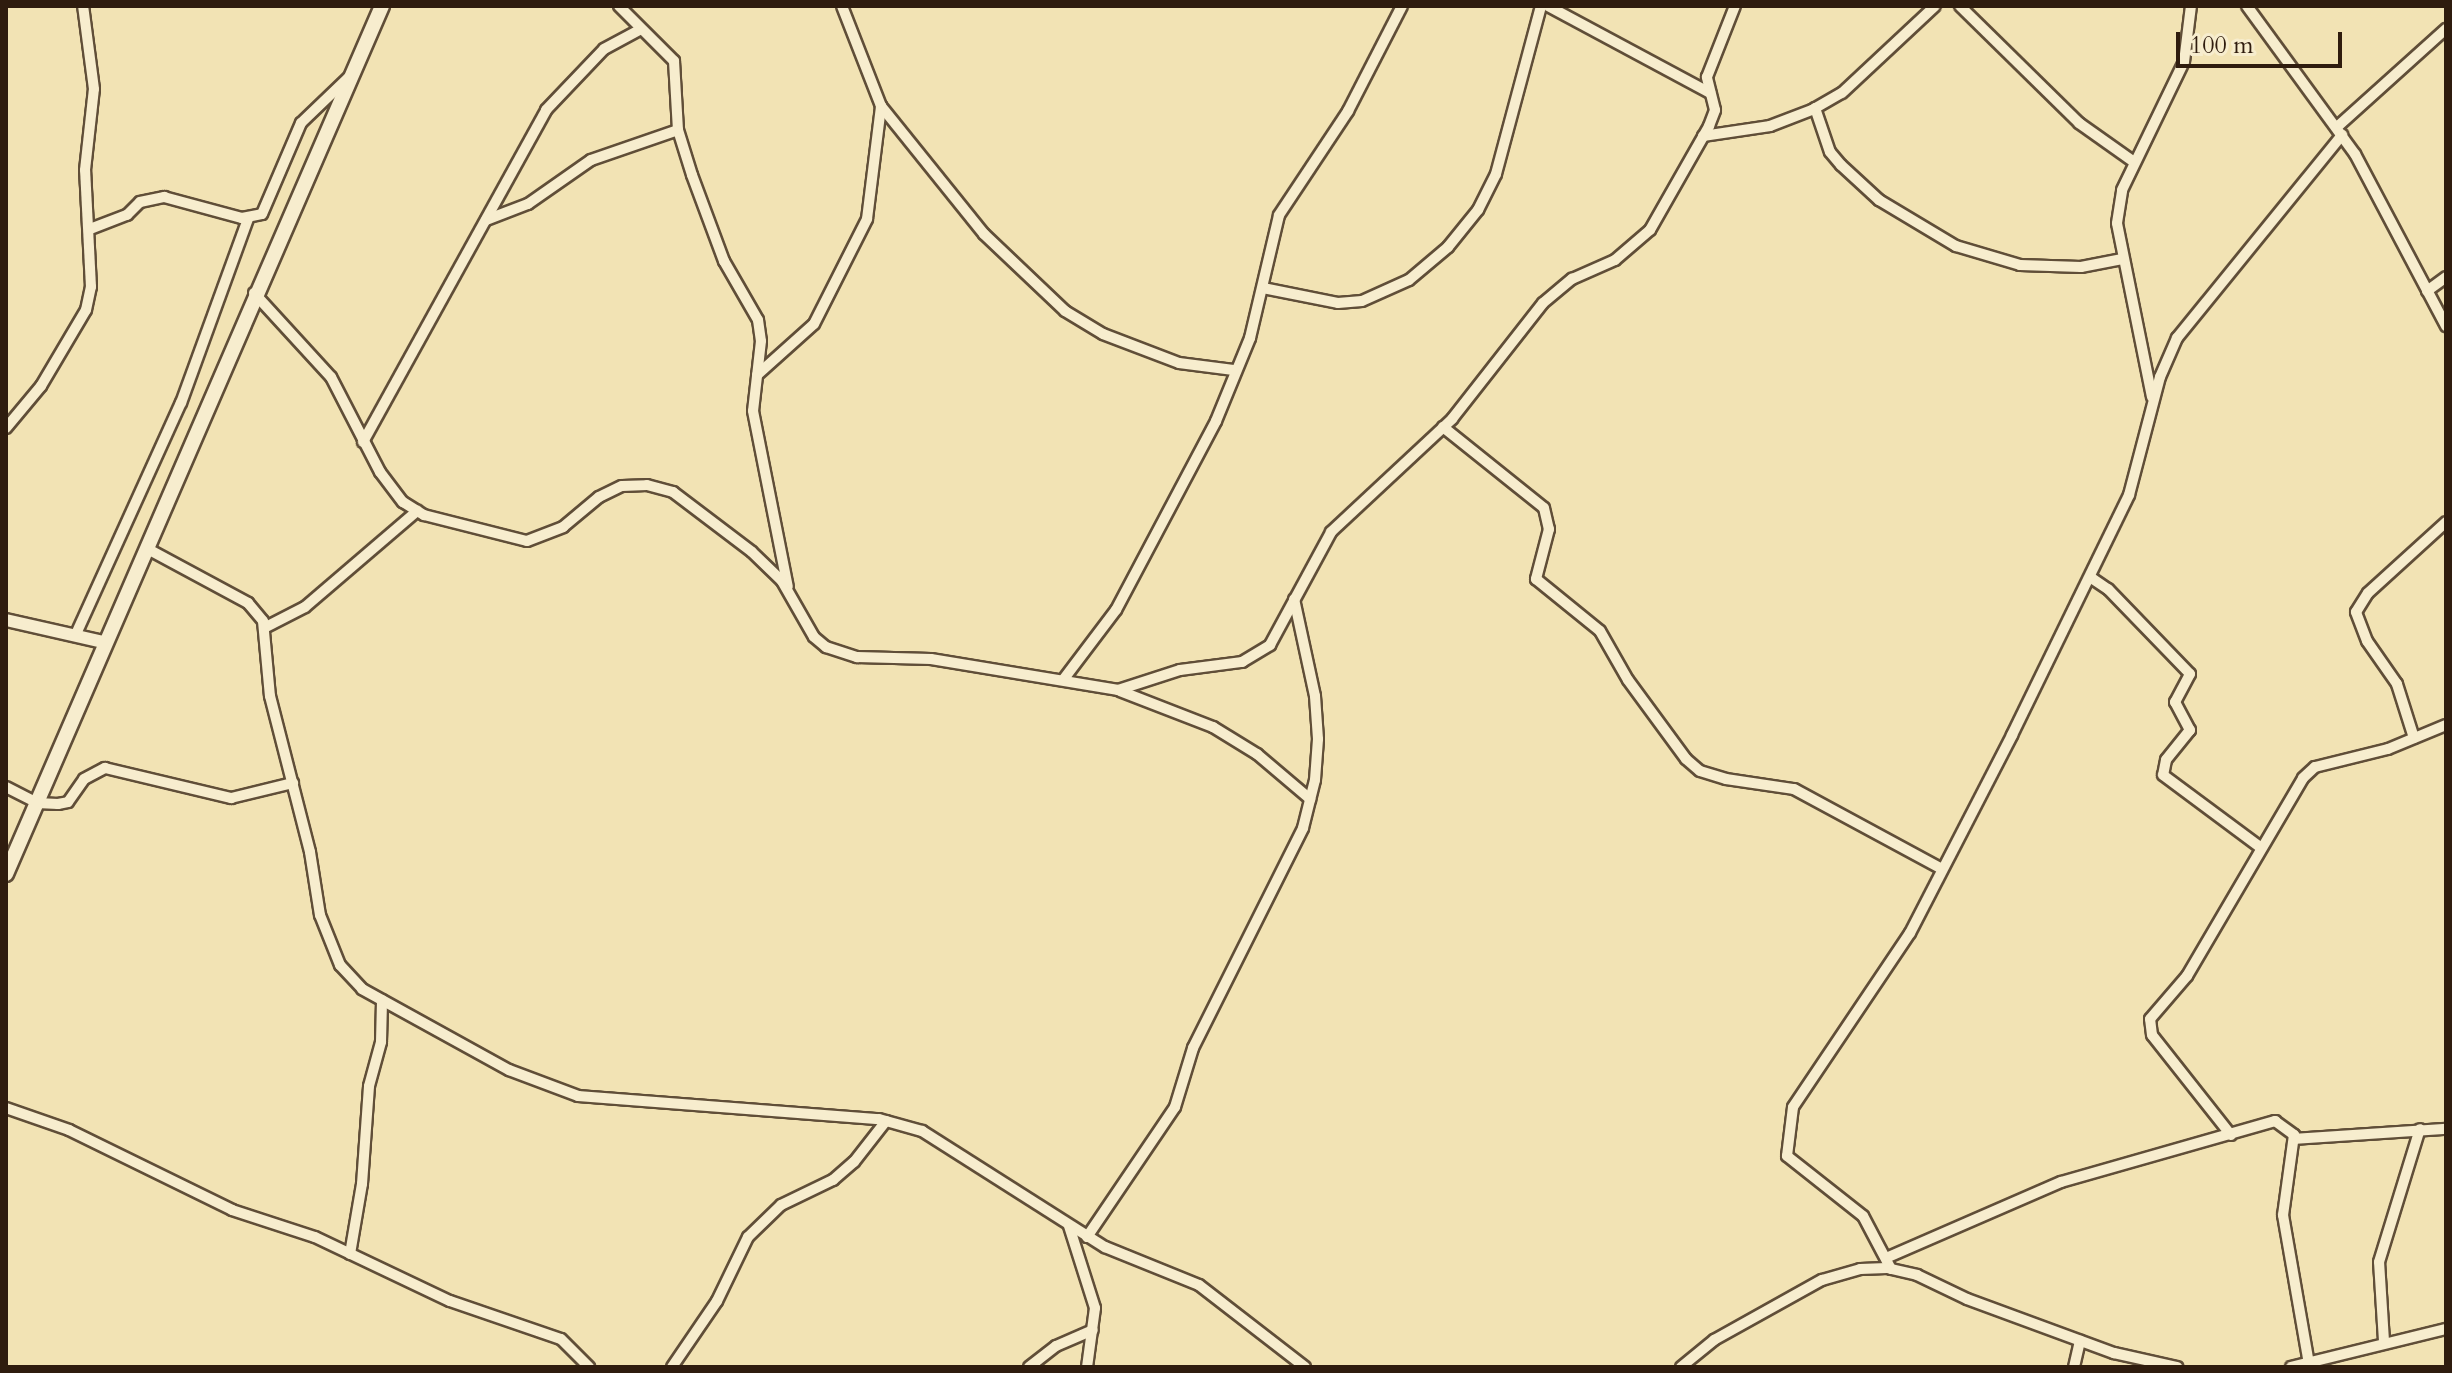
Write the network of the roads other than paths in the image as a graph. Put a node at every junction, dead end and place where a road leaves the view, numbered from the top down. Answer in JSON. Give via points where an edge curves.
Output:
{"nodes":[{"id":1,"x":83,"y":6,"type":"edge"},
{"id":2,"x":382,"y":6,"type":"edge"},
{"id":3,"x":619,"y":6,"type":"edge"},
{"id":4,"x":842,"y":6,"type":"edge"},
{"id":5,"x":1402,"y":6,"type":"edge"},
{"id":6,"x":1541,"y":6,"type":"edge"},
{"id":7,"x":1548,"y":6,"type":"edge"},
{"id":8,"x":1735,"y":6,"type":"edge"},
{"id":9,"x":1935,"y":6,"type":"edge"},
{"id":10,"x":1960,"y":6,"type":"edge"},
{"id":11,"x":2191,"y":6,"type":"edge"},
{"id":12,"x":2247,"y":6,"type":"edge"},
{"id":13,"x":641,"y":29,"type":"junction"},
{"id":14,"x":2446,"y":29,"type":"edge"},
{"id":15,"x":348,"y":78,"type":"junction"},
{"id":16,"x":1710,"y":93,"type":"junction"},
{"id":17,"x":881,"y":106,"type":"junction"},
{"id":18,"x":1815,"y":108,"type":"junction"},
{"id":19,"x":678,"y":130,"type":"junction"},
{"id":20,"x":2340,"y":131,"type":"junction"},
{"id":21,"x":1703,"y":136,"type":"junction"},
{"id":22,"x":2134,"y":162,"type":"junction"},
{"id":23,"x":248,"y":219,"type":"junction"},
{"id":24,"x":486,"y":220,"type":"junction"},
{"id":25,"x":90,"y":229,"type":"junction"},
{"id":26,"x":2122,"y":259,"type":"junction"},
{"id":27,"x":2446,"y":277,"type":"edge"},
{"id":28,"x":1263,"y":288,"type":"junction"},
{"id":29,"x":2427,"y":291,"type":"junction"},
{"id":30,"x":254,"y":293,"type":"junction"},
{"id":31,"x":2446,"y":326,"type":"edge"},
{"id":32,"x":1234,"y":370,"type":"junction"},
{"id":33,"x":757,"y":375,"type":"junction"},
{"id":34,"x":2153,"y":400,"type":"junction"},
{"id":35,"x":1443,"y":427,"type":"junction"},
{"id":36,"x":6,"y":428,"type":"edge"},
{"id":37,"x":363,"y":442,"type":"junction"},
{"id":38,"x":417,"y":511,"type":"junction"},
{"id":39,"x":2446,"y":522,"type":"edge"},
{"id":40,"x":146,"y":548,"type":"junction"},
{"id":41,"x":2090,"y":577,"type":"junction"},
{"id":42,"x":789,"y":591,"type":"junction"},
{"id":43,"x":1294,"y":597,"type":"junction"},
{"id":44,"x":6,"y":620,"type":"edge"},
{"id":45,"x":264,"y":628,"type":"junction"},
{"id":46,"x":76,"y":634,"type":"junction"},
{"id":47,"x":103,"y":642,"type":"junction"},
{"id":48,"x":1063,"y":680,"type":"junction"},
{"id":49,"x":1118,"y":690,"type":"junction"},
{"id":50,"x":2446,"y":725,"type":"edge"},
{"id":51,"x":2414,"y":738,"type":"junction"},
{"id":52,"x":293,"y":783,"type":"junction"},
{"id":53,"x":6,"y":787,"type":"edge"},
{"id":54,"x":1310,"y":799,"type":"junction"},
{"id":55,"x":37,"y":803,"type":"junction"},
{"id":56,"x":2260,"y":847,"type":"junction"},
{"id":57,"x":1942,"y":869,"type":"junction"},
{"id":58,"x":6,"y":874,"type":"edge"},
{"id":59,"x":382,"y":1000,"type":"junction"},
{"id":60,"x":6,"y":1108,"type":"edge"},
{"id":61,"x":886,"y":1121,"type":"junction"},
{"id":62,"x":2420,"y":1129,"type":"junction"},
{"id":63,"x":2446,"y":1129,"type":"edge"},
{"id":64,"x":2231,"y":1135,"type":"junction"},
{"id":65,"x":2294,"y":1139,"type":"junction"},
{"id":66,"x":1069,"y":1226,"type":"junction"},
{"id":67,"x":1087,"y":1237,"type":"junction"},
{"id":68,"x":350,"y":1254,"type":"junction"},
{"id":69,"x":1886,"y":1258,"type":"junction"},
{"id":70,"x":1891,"y":1269,"type":"junction"},
{"id":71,"x":2446,"y":1329,"type":"edge"},
{"id":72,"x":1093,"y":1330,"type":"junction"},
{"id":73,"x":2080,"y":1341,"type":"junction"},
{"id":74,"x":2384,"y":1341,"type":"junction"},
{"id":75,"x":2149,"y":1364,"type":"edge"},
{"id":76,"x":2309,"y":1364,"type":"junction"},
{"id":77,"x":589,"y":1367,"type":"edge"},
{"id":78,"x":672,"y":1367,"type":"edge"},
{"id":79,"x":1029,"y":1367,"type":"edge"},
{"id":80,"x":1087,"y":1367,"type":"edge"},
{"id":81,"x":1305,"y":1367,"type":"edge"},
{"id":82,"x":1681,"y":1367,"type":"edge"},
{"id":83,"x":2074,"y":1367,"type":"edge"},
{"id":84,"x":2177,"y":1367,"type":"edge"},
{"id":85,"x":2291,"y":1367,"type":"edge"}],
"edges":[{"from":1,"to":25,"type":"street","via":[[94,89],[85,170]]},
{"from":2,"to":15,"type":"main road"},
{"from":3,"to":13,"type":"street"},
{"from":4,"to":17,"type":"street"},
{"from":5,"to":28,"type":"street","via":[[1348,111],[1279,215]]},
{"from":6,"to":28,"type":"street","via":[[1496,174],[1478,210],[1448,247],[1409,280],[1362,301],[1338,303]]},
{"from":7,"to":16,"type":"street"},
{"from":8,"to":16,"type":"street","via":[[1707,77]]},
{"from":9,"to":18,"type":"street","via":[[1842,93]]},
{"from":10,"to":22,"type":"street","via":[[2079,123]]},
{"from":11,"to":22,"type":"street","via":[[2184,62]]},
{"from":12,"to":20,"type":"street"},
{"from":13,"to":19,"type":"street","via":[[674,61]]},
{"from":13,"to":24,"type":"street","via":[[604,49],[546,110]]},
{"from":14,"to":20,"type":"street"},
{"from":15,"to":23,"type":"street","via":[[301,123],[273,197],[262,214]]},
{"from":15,"to":30,"type":"main road"},
{"from":16,"to":21,"type":"street","via":[[1715,110]]},
{"from":17,"to":32,"type":"street","via":[[984,234],[1065,311],[1103,334],[1179,363]]},
{"from":17,"to":33,"type":"street","via":[[867,219],[814,324]]},
{"from":18,"to":21,"type":"street","via":[[1770,126]]},
{"from":18,"to":26,"type":"street","via":[[1830,152],[1841,165],[1879,200],[1956,246],[2020,265],[2081,267]]},
{"from":19,"to":24,"type":"street","via":[[591,160],[528,204]]},
{"from":19,"to":33,"type":"street","via":[[724,261],[758,320]]},
{"from":20,"to":29,"type":"street"},
{"from":20,"to":34,"type":"street","via":[[2199,305],[2177,338]]},
{"from":21,"to":35,"type":"street","via":[[1650,230],[1615,260],[1572,279],[1543,303]]},
{"from":22,"to":26,"type":"street","via":[[2117,223]]},
{"from":23,"to":25,"type":"street","via":[[164,197],[140,202],[127,215]]},
{"from":23,"to":46,"type":"street","via":[[181,403]]},
{"from":24,"to":37,"type":"street"},
{"from":25,"to":36,"type":"street","via":[[86,310],[41,386]]},
{"from":26,"to":34,"type":"street"},
{"from":27,"to":29,"type":"street"},
{"from":28,"to":32,"type":"street","via":[[1250,338]]},
{"from":29,"to":31,"type":"street"},
{"from":30,"to":37,"type":"street","via":[[331,377]]},
{"from":30,"to":40,"type":"main road"},
{"from":32,"to":48,"type":"street","via":[[1216,421],[1148,556],[1116,610]]},
{"from":33,"to":42,"type":"street","via":[[753,411]]},
{"from":34,"to":41,"type":"street","via":[[2129,495]]},
{"from":35,"to":43,"type":"street","via":[[1331,532]]},
{"from":35,"to":57,"type":"street","via":[[1544,508],[1549,529],[1536,579],[1600,631],[1634,690],[1686,759],[1700,771],[1726,779],[1794,789]]},
{"from":37,"to":38,"type":"street","via":[[403,502]]},
{"from":38,"to":42,"type":"street","via":[[459,528],[527,541],[563,527],[599,497],[622,486],[647,485],[673,492],[710,518]]},
{"from":38,"to":45,"type":"street","via":[[305,607]]},
{"from":39,"to":51,"type":"street","via":[[2368,593],[2356,612],[2362,633],[2397,684]]},
{"from":40,"to":45,"type":"street","via":[[248,603]]},
{"from":40,"to":47,"type":"main road"},
{"from":41,"to":56,"type":"street","via":[[2190,674],[2175,702],[2190,730],[2166,760],[2163,775]]},
{"from":41,"to":57,"type":"street"},
{"from":42,"to":48,"type":"street","via":[[814,637],[826,647],[857,657],[931,659]]},
{"from":43,"to":49,"type":"street","via":[[1289,617],[1270,645],[1242,662],[1180,670]]},
{"from":43,"to":54,"type":"street","via":[[1315,696],[1318,739]]},
{"from":44,"to":46,"type":"street"},
{"from":45,"to":52,"type":"street","via":[[270,696]]},
{"from":46,"to":47,"type":"street"},
{"from":47,"to":55,"type":"main road"},
{"from":48,"to":49,"type":"street"},
{"from":49,"to":54,"type":"street","via":[[1213,727],[1257,754]]},
{"from":50,"to":51,"type":"street"},
{"from":51,"to":56,"type":"street","via":[[2315,767]]},
{"from":52,"to":55,"type":"street","via":[[231,798],[105,768],[84,779],[68,802]]},
{"from":52,"to":59,"type":"street","via":[[326,938],[340,965]]},
{"from":53,"to":55,"type":"street"},
{"from":54,"to":67,"type":"street","via":[[1281,878],[1193,1048],[1175,1107]]},
{"from":55,"to":58,"type":"main road"},
{"from":56,"to":64,"type":"street","via":[[2187,976],[2150,1019],[2152,1035]]},
{"from":57,"to":69,"type":"street","via":[[1910,933],[1827,1052],[1793,1107],[1787,1127],[1787,1156],[1863,1216]]},
{"from":59,"to":61,"type":"street","via":[[509,1070],[578,1096]]},
{"from":59,"to":68,"type":"street","via":[[381,1042],[369,1086],[362,1184]]},
{"from":60,"to":68,"type":"street","via":[[69,1130],[232,1210]]},
{"from":61,"to":66,"type":"street","via":[[922,1131]]},
{"from":61,"to":78,"type":"street","via":[[833,1180],[781,1205],[748,1237],[717,1301]]},
{"from":62,"to":63,"type":"street"},
{"from":62,"to":65,"type":"street"},
{"from":62,"to":74,"type":"street","via":[[2379,1262]]},
{"from":64,"to":65,"type":"street","via":[[2275,1121],[2287,1126]]},
{"from":64,"to":69,"type":"street","via":[[2061,1182]]},
{"from":65,"to":76,"type":"street","via":[[2283,1215]]},
{"from":66,"to":67,"type":"street"},
{"from":66,"to":72,"type":"street","via":[[1095,1308]]},
{"from":67,"to":81,"type":"street","via":[[1154,1271],[1199,1285]]},
{"from":68,"to":77,"type":"street","via":[[450,1301],[561,1339]]},
{"from":69,"to":70,"type":"street"},
{"from":70,"to":73,"type":"street"},
{"from":70,"to":82,"type":"street","via":[[1860,1269],[1822,1280],[1714,1340]]},
{"from":71,"to":74,"type":"street"},
{"from":72,"to":79,"type":"street","via":[[1056,1346]]},
{"from":72,"to":80,"type":"street"},
{"from":73,"to":75,"type":"street"},
{"from":73,"to":83,"type":"street"},
{"from":74,"to":76,"type":"street"},
{"from":75,"to":84,"type":"street"},
{"from":76,"to":85,"type":"street"}]}
